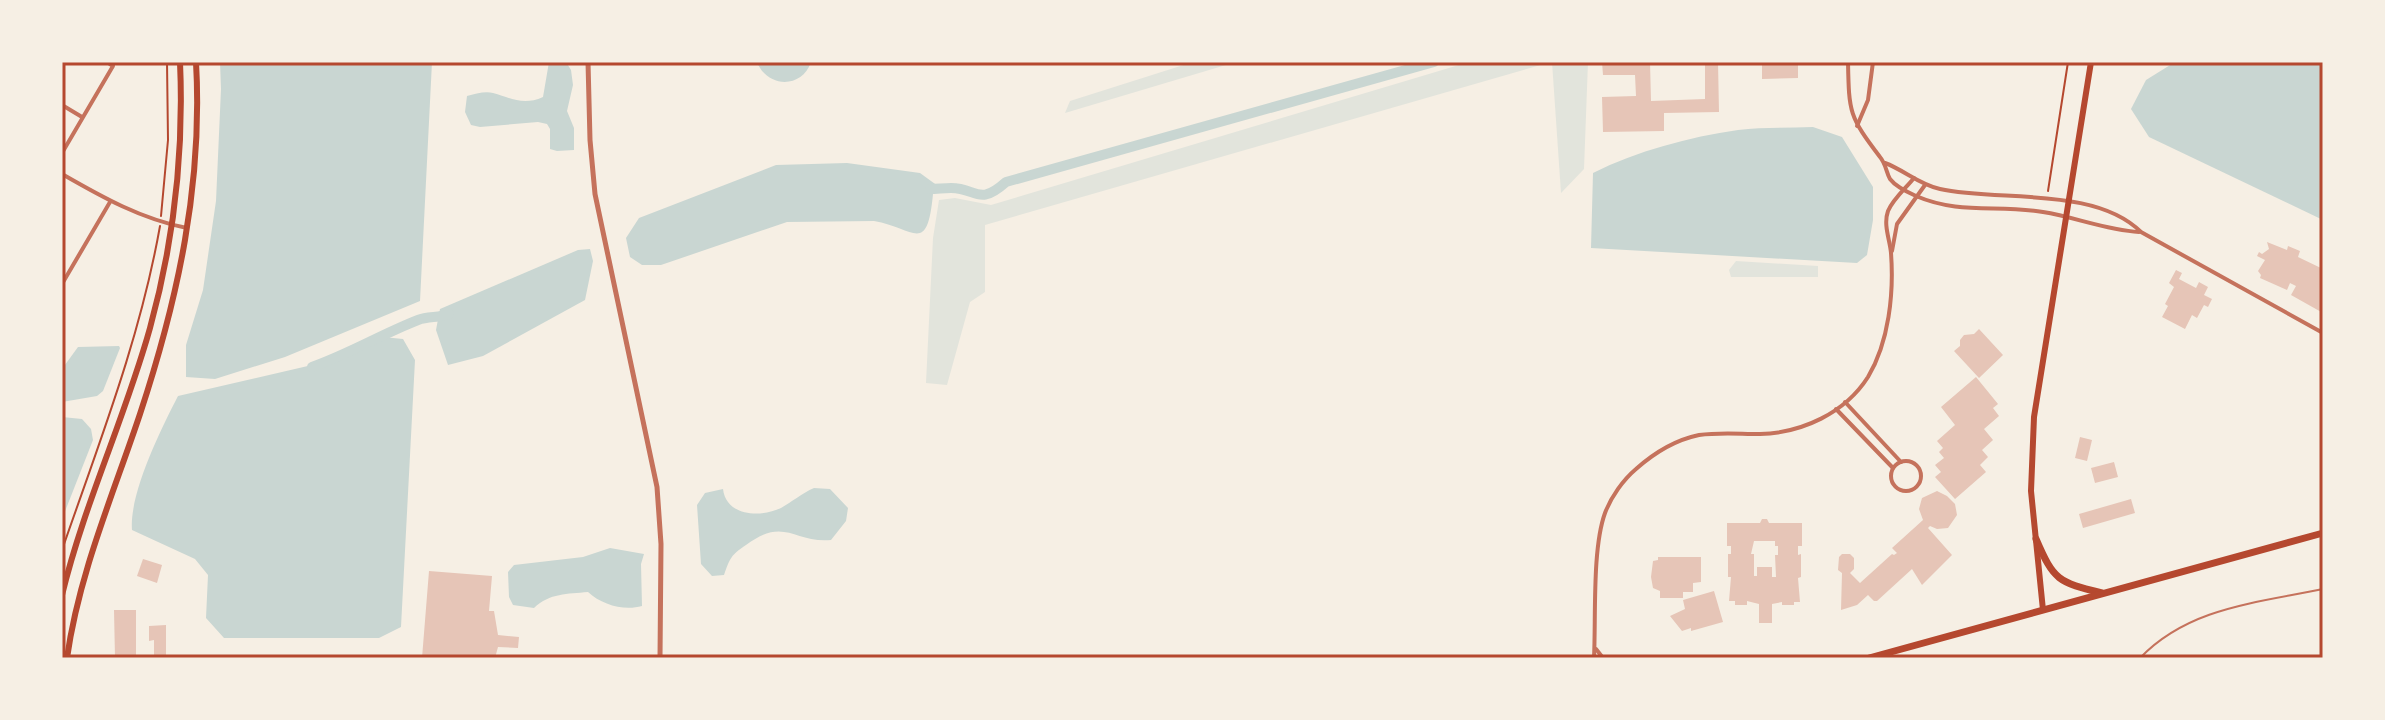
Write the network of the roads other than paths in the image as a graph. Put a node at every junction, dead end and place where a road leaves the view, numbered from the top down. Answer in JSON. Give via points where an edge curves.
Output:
{"nodes":[{"id":1,"x":107,"y":62,"type":"edge"},
{"id":2,"x":180,"y":62,"type":"edge"},
{"id":3,"x":196,"y":62,"type":"edge"},
{"id":4,"x":588,"y":62,"type":"edge"},
{"id":5,"x":1848,"y":62,"type":"edge"},
{"id":6,"x":1873,"y":62,"type":"edge"},
{"id":7,"x":2091,"y":62,"type":"edge"},
{"id":8,"x":62,"y":105,"type":"edge"},
{"id":9,"x":82,"y":117,"type":"junction"},
{"id":10,"x":1857,"y":126,"type":"junction"},
{"id":11,"x":62,"y":153,"type":"edge"},
{"id":12,"x":1885,"y":163,"type":"junction"},
{"id":13,"x":62,"y":174,"type":"edge"},
{"id":14,"x":1914,"y":178,"type":"junction"},
{"id":15,"x":1925,"y":185,"type":"junction"},
{"id":16,"x":1904,"y":191,"type":"junction"},
{"id":17,"x":1917,"y":197,"type":"junction"},
{"id":18,"x":110,"y":202,"type":"junction"},
{"id":19,"x":2070,"y":202,"type":"junction"},
{"id":20,"x":2068,"y":219,"type":"junction"},
{"id":21,"x":172,"y":225,"type":"junction"},
{"id":22,"x":188,"y":228,"type":"junction"},
{"id":23,"x":2141,"y":232,"type":"junction"},
{"id":24,"x":1891,"y":253,"type":"junction"},
{"id":25,"x":62,"y":284,"type":"edge"},
{"id":26,"x":2323,"y":333,"type":"edge"},
{"id":27,"x":1845,"y":402,"type":"junction"},
{"id":28,"x":1836,"y":409,"type":"junction"},
{"id":29,"x":1901,"y":462,"type":"junction"},
{"id":30,"x":1893,"y":468,"type":"junction"},
{"id":31,"x":2323,"y":533,"type":"edge"},
{"id":32,"x":2036,"y":539,"type":"junction"},
{"id":33,"x":2323,"y":589,"type":"edge"},
{"id":34,"x":2104,"y":593,"type":"junction"},
{"id":35,"x":62,"y":595,"type":"edge"},
{"id":36,"x":2043,"y":610,"type":"junction"},
{"id":37,"x":1594,"y":647,"type":"junction"},
{"id":38,"x":67,"y":658,"type":"edge"},
{"id":39,"x":660,"y":658,"type":"edge"},
{"id":40,"x":1594,"y":658,"type":"edge"},
{"id":41,"x":1603,"y":658,"type":"edge"},
{"id":42,"x":1869,"y":658,"type":"edge"},
{"id":43,"x":2140,"y":658,"type":"edge"}],
"edges":[{"from":1,"to":9,"type":"street","via":[[113,66]]},
{"from":2,"to":21,"type":"main road","via":[[181,140]]},
{"from":3,"to":22,"type":"main road"},
{"from":4,"to":39,"type":"street","via":[[595,194],[657,487]]},
{"from":5,"to":10,"type":"street","via":[[1848,99]]},
{"from":6,"to":10,"type":"street","via":[[1868,100]]},
{"from":7,"to":19,"type":"main road"},
{"from":8,"to":9,"type":"street"},
{"from":9,"to":11,"type":"street"},
{"from":10,"to":12,"type":"street"},
{"from":12,"to":14,"type":"street"},
{"from":12,"to":16,"type":"street","via":[[1891,180]]},
{"from":13,"to":18,"type":"street"},
{"from":14,"to":15,"type":"street"},
{"from":14,"to":16,"type":"street"},
{"from":15,"to":17,"type":"street"},
{"from":15,"to":19,"type":"street"},
{"from":16,"to":17,"type":"street"},
{"from":16,"to":24,"type":"street","via":[[1888,211]]},
{"from":17,"to":20,"type":"street","via":[[1939,206],[2044,212]]},
{"from":17,"to":24,"type":"street","via":[[1897,224]]},
{"from":18,"to":21,"type":"street"},
{"from":18,"to":25,"type":"street"},
{"from":19,"to":20,"type":"main road"},
{"from":19,"to":23,"type":"street","via":[[2128,219]]},
{"from":20,"to":23,"type":"street"},
{"from":20,"to":32,"type":"main road","via":[[2034,417],[2031,491]]},
{"from":21,"to":22,"type":"street"},
{"from":21,"to":35,"type":"main road","via":[[150,329]]},
{"from":22,"to":38,"type":"main road","via":[[166,331],[81,584]]},
{"from":23,"to":26,"type":"street"},
{"from":24,"to":27,"type":"street","via":[[1880,350],[1867,377]]},
{"from":27,"to":28,"type":"street"},
{"from":27,"to":29,"type":"street"},
{"from":28,"to":30,"type":"street"},
{"from":28,"to":37,"type":"street","via":[[1784,432],[1696,436],[1671,445],[1631,473],[1605,514]]},
{"from":29,"to":30,"type":"street"},
{"from":29,"to":30,"type":"street","via":[[1918,467],[1916,488],[1895,487]]},
{"from":31,"to":34,"type":"main road"},
{"from":32,"to":34,"type":"main road","via":[[2050,571],[2065,582]]},
{"from":32,"to":36,"type":"main road"},
{"from":33,"to":43,"type":"lane","via":[[2214,613],[2159,638]]},
{"from":34,"to":36,"type":"main road"},
{"from":36,"to":42,"type":"main road"},
{"from":37,"to":40,"type":"street"},
{"from":37,"to":41,"type":"street"}]}
